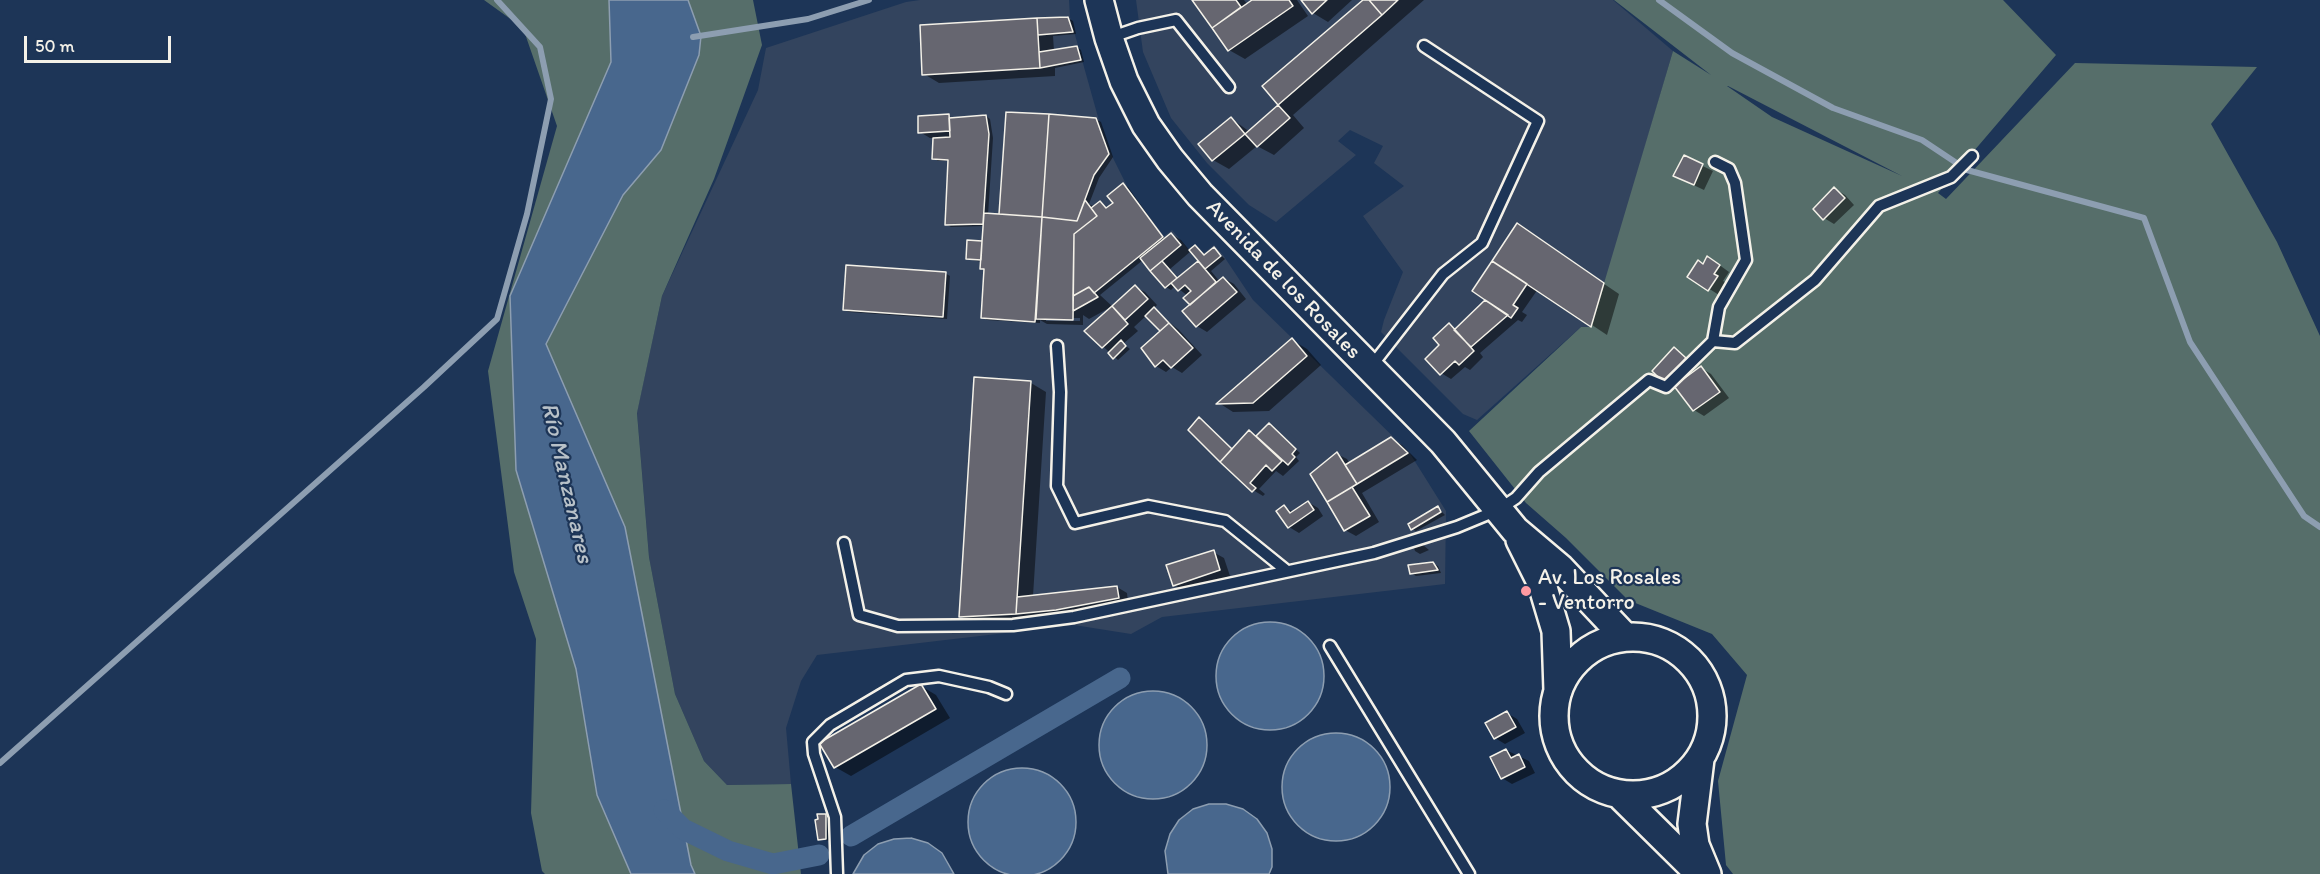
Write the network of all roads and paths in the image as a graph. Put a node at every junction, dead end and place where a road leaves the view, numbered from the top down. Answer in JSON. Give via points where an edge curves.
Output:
{"nodes":[{"id":1,"x":1099,"y":0,"type":"edge"},
{"id":2,"x":1109,"y":38,"type":"junction"},
{"id":3,"x":1424,"y":46,"type":"dead end"},
{"id":4,"x":1229,"y":87,"type":"dead end"},
{"id":5,"x":1972,"y":156,"type":"dead end"},
{"id":6,"x":1715,"y":162,"type":"dead end"},
{"id":7,"x":1713,"y":341,"type":"junction"},
{"id":8,"x":1057,"y":346,"type":"dead end"},
{"id":9,"x":1370,"y":368,"type":"junction"},
{"id":10,"x":1506,"y":520,"type":"junction"},
{"id":11,"x":844,"y":543,"type":"dead end"},
{"id":12,"x":1287,"y":572,"type":"junction"},
{"id":13,"x":1625,"y":637,"type":"junction"},
{"id":14,"x":1330,"y":646,"type":"dead end"},
{"id":15,"x":1558,"y":691,"type":"junction"},
{"id":16,"x":1006,"y":694,"type":"dead end"},
{"id":17,"x":1700,"y":759,"type":"junction"},
{"id":18,"x":1619,"y":794,"type":"junction"},
{"id":19,"x":837,"y":874,"type":"edge"},
{"id":20,"x":1469,"y":874,"type":"edge"},
{"id":21,"x":1700,"y":874,"type":"edge"},
{"id":22,"x":1707,"y":874,"type":"edge"}],
"edges":[{"from":1,"to":2,"type":"street","name":"Avenida de los Rosales"},
{"from":2,"to":4,"type":"lane","via":[[1176,20]]},
{"from":2,"to":9,"type":"street","name":"Avenida de los Rosales","via":[[1124,81],[1170,159],[1200,195]]},
{"from":3,"to":9,"type":"lane","via":[[1538,121],[1482,243],[1443,274]]},
{"from":5,"to":7,"type":"lane","via":[[1951,177],[1879,206],[1815,280],[1735,343]]},
{"from":6,"to":7,"type":"lane","via":[[1729,169],[1735,183],[1746,260],[1719,307]]},
{"from":7,"to":10,"type":"lane","via":[[1666,387],[1649,380],[1539,472],[1516,498]]},
{"from":8,"to":12,"type":"lane","via":[[1057,486],[1075,523],[1149,506],[1225,521]]},
{"from":9,"to":10,"type":"street","name":"Avenida de los Rosales","via":[[1443,442]]},
{"from":10,"to":12,"type":"lane","via":[[1457,527],[1374,553]]},
{"from":10,"to":13,"type":"street","name":"Avenida de los Rosales","via":[[1560,568]]},
{"from":10,"to":15,"type":"street","name":"Avenida de los Rosales","via":[[1542,584],[1556,631]]},
{"from":11,"to":12,"type":"lane","via":[[859,615],[898,626],[1013,625],[1074,617]]},
{"from":13,"to":15,"type":"street","via":[[1584,654],[1568,671]]},
{"from":13,"to":17,"type":"street","via":[[1651,639],[1674,648],[1694,665],[1707,686],[1713,711],[1710,736]]},
{"from":14,"to":20,"type":"lane"},
{"from":15,"to":18,"type":"street","via":[[1554,718],[1557,735],[1572,768],[1593,785]]},
{"from":16,"to":19,"type":"lane","via":[[939,676],[906,680],[830,725],[813,742],[835,817]]},
{"from":17,"to":18,"type":"street","via":[[1685,777],[1665,789],[1642,795]]},
{"from":17,"to":22,"type":"street","via":[[1692,824],[1695,845]]},
{"from":18,"to":21,"type":"street"}]}
